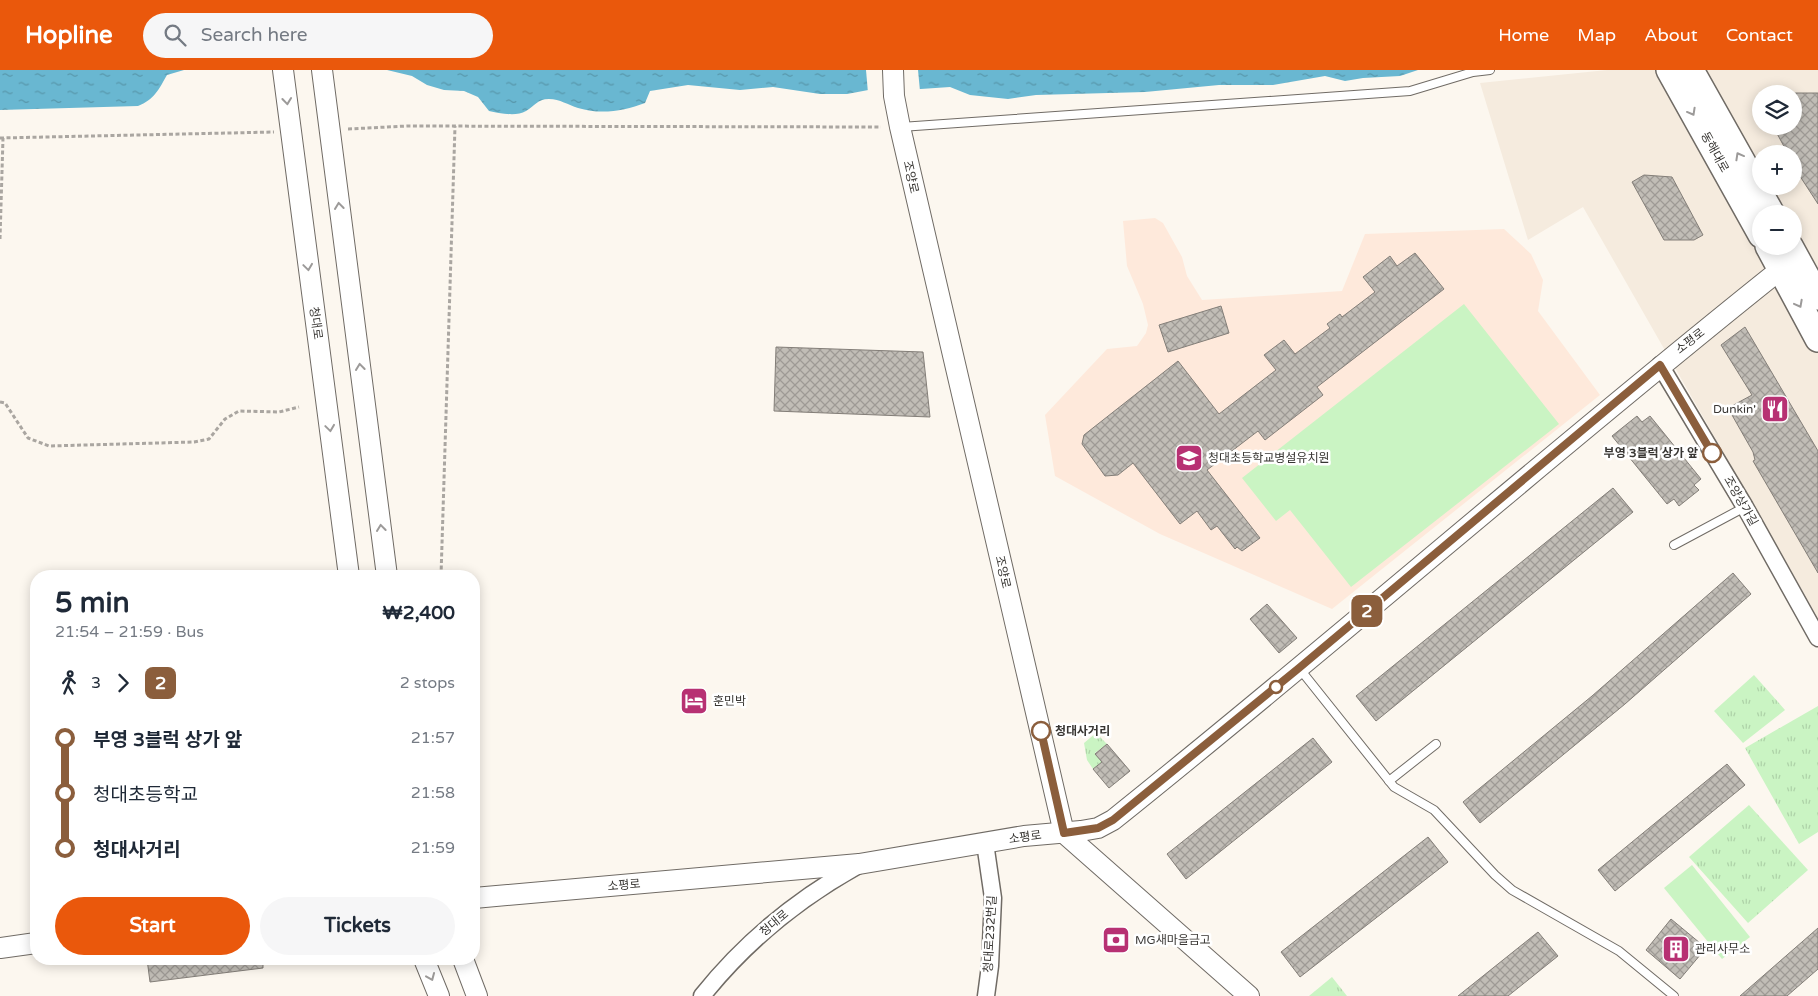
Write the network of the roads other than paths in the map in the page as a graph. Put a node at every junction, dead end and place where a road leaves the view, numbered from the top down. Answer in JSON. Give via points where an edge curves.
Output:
{"nodes":[{"id":1,"x":283,"y":70,"type":"edge"},
{"id":2,"x":322,"y":70,"type":"edge"},
{"id":3,"x":893,"y":70,"type":"edge"},
{"id":4,"x":1490,"y":70,"type":"edge"},
{"id":5,"x":1668,"y":70,"type":"edge"},
{"id":6,"x":1691,"y":70,"type":"edge"},
{"id":7,"x":900,"y":127,"type":"junction"},
{"id":8,"x":1767,"y":205,"type":"edge"},
{"id":9,"x":1752,"y":219,"type":"edge"},
{"id":10,"x":1789,"y":258,"type":"edge"},
{"id":11,"x":1818,"y":297,"type":"edge"},
{"id":12,"x":1818,"y":339,"type":"edge"},
{"id":13,"x":1660,"y":365,"type":"junction"},
{"id":14,"x":1745,"y":507,"type":"junction"},
{"id":15,"x":1674,"y":545,"type":"dead end"},
{"id":16,"x":348,"y":570,"type":"edge"},
{"id":17,"x":386,"y":570,"type":"edge"},
{"id":18,"x":1818,"y":638,"type":"edge"},
{"id":19,"x":1299,"y":668,"type":"junction"},
{"id":20,"x":1436,"y":744,"type":"dead end"},
{"id":21,"x":1389,"y":781,"type":"junction"},
{"id":22,"x":1064,"y":833,"type":"junction"},
{"id":23,"x":985,"y":843,"type":"junction"},
{"id":24,"x":859,"y":864,"type":"junction"},
{"id":25,"x":480,"y":897,"type":"edge"},
{"id":26,"x":30,"y":945,"type":"edge"},
{"id":27,"x":0,"y":948,"type":"edge"},
{"id":28,"x":426,"y":965,"type":"edge"},
{"id":29,"x":465,"y":965,"type":"edge"},
{"id":30,"x":439,"y":996,"type":"edge"},
{"id":31,"x":477,"y":996,"type":"edge"},
{"id":32,"x":702,"y":996,"type":"edge"},
{"id":33,"x":986,"y":996,"type":"edge"},
{"id":34,"x":1249,"y":996,"type":"edge"},
{"id":35,"x":1674,"y":996,"type":"edge"}],
"edges":[{"from":1,"to":16,"type":"street","name":"청대로","one_way":true},
{"from":17,"to":2,"type":"street","one_way":true},
{"from":3,"to":7,"type":"street","name":"조양로"},
{"from":4,"to":7,"type":"lane","via":[[1410,91]]},
{"from":5,"to":9,"type":"main road","name":"동해대로","one_way":true},
{"from":8,"to":6,"type":"main road","name":"동해대로","one_way":true},
{"from":7,"to":22,"type":"street","name":"조양로"},
{"from":10,"to":11,"type":"main road"},
{"from":10,"to":12,"type":"main road","one_way":true},
{"from":10,"to":13,"type":"street","name":"소평로"},
{"from":13,"to":14,"type":"street","name":"조양상가길"},
{"from":13,"to":19,"type":"street","name":"소평로"},
{"from":14,"to":15,"type":"lane"},
{"from":14,"to":18,"type":"street","name":"조양상가길"},
{"from":19,"to":21,"type":"lane"},
{"from":19,"to":22,"type":"street","name":"소평로","via":[[1113,820],[1098,828]]},
{"from":20,"to":21,"type":"lane"},
{"from":21,"to":35,"type":"lane","via":[[1434,810],[1512,890],[1619,951]]},
{"from":22,"to":23,"type":"street","name":"소평로"},
{"from":22,"to":34,"type":"street"},
{"from":23,"to":24,"type":"street","name":"소평로"},
{"from":23,"to":33,"type":"street","name":"청대로232번길","via":[[993,898]]},
{"from":24,"to":25,"type":"street","name":"소평로"},
{"from":24,"to":32,"type":"street","name":"청대로","via":[[817,888],[762,932]]},
{"from":26,"to":27,"type":"street"},
{"from":28,"to":30,"type":"street","one_way":true},
{"from":29,"to":31,"type":"street"}]}
